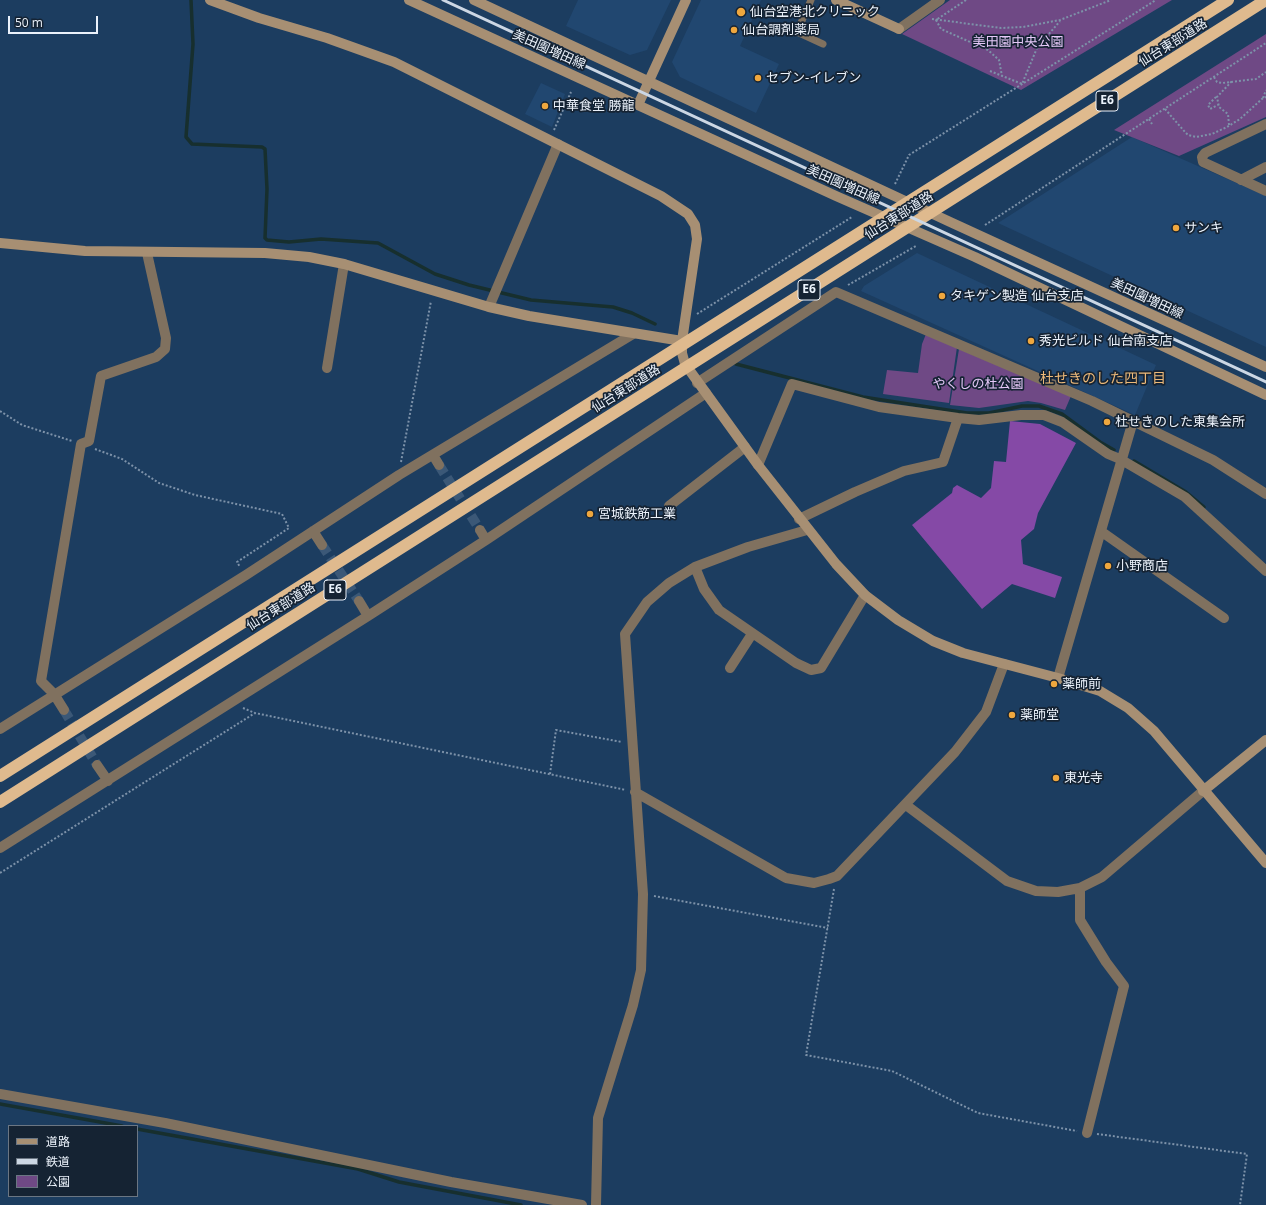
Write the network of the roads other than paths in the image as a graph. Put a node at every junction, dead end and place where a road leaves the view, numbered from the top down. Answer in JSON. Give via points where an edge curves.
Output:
{"nodes":[{"id":1,"x":210,"y":0,"type":"edge"},
{"id":2,"x":409,"y":0,"type":"edge"},
{"id":3,"x":474,"y":0,"type":"edge"},
{"id":4,"x":686,"y":0,"type":"edge"},
{"id":5,"x":811,"y":0,"type":"edge"},
{"id":6,"x":836,"y":0,"type":"edge"},
{"id":7,"x":940,"y":0,"type":"edge"},
{"id":8,"x":1228,"y":0,"type":"edge"},
{"id":9,"x":1266,"y":0,"type":"edge"},
{"id":10,"x":823,"y":44,"type":"dead end"},
{"id":11,"x":648,"y":81,"type":"junction"},
{"id":12,"x":638,"y":105,"type":"junction"},
{"id":13,"x":1266,"y":124,"type":"edge"},
{"id":14,"x":554,"y":142,"type":"junction"},
{"id":15,"x":1266,"y":167,"type":"edge"},
{"id":16,"x":1241,"y":180,"type":"junction"},
{"id":17,"x":1266,"y":191,"type":"edge"},
{"id":18,"x":0,"y":243,"type":"edge"},
{"id":19,"x":147,"y":253,"type":"junction"},
{"id":20,"x":344,"y":264,"type":"junction"},
{"id":21,"x":491,"y":302,"type":"junction"},
{"id":22,"x":633,"y":334,"type":"junction"},
{"id":23,"x":682,"y":341,"type":"junction"},
{"id":24,"x":1266,"y":367,"type":"edge"},
{"id":25,"x":327,"y":368,"type":"dead end"},
{"id":26,"x":697,"y":383,"type":"junction"},
{"id":27,"x":706,"y":393,"type":"junction"},
{"id":28,"x":1266,"y":395,"type":"edge"},
{"id":29,"x":958,"y":418,"type":"junction"},
{"id":30,"x":1133,"y":421,"type":"junction"},
{"id":31,"x":745,"y":448,"type":"junction"},
{"id":32,"x":433,"y":455,"type":"junction"},
{"id":33,"x":1120,"y":459,"type":"junction"},
{"id":34,"x":439,"y":465,"type":"tunnel mouth"},
{"id":35,"x":758,"y":465,"type":"junction"},
{"id":36,"x":1266,"y":494,"type":"edge"},
{"id":37,"x":669,"y":506,"type":"dead end"},
{"id":38,"x":799,"y":519,"type":"junction"},
{"id":39,"x":313,"y":530,"type":"junction"},
{"id":40,"x":480,"y":530,"type":"tunnel mouth"},
{"id":41,"x":807,"y":530,"type":"junction"},
{"id":42,"x":1102,"y":532,"type":"junction"},
{"id":43,"x":486,"y":540,"type":"junction"},
{"id":44,"x":322,"y":545,"type":"tunnel mouth"},
{"id":45,"x":695,"y":567,"type":"junction"},
{"id":46,"x":1266,"y":571,"type":"edge"},
{"id":47,"x":865,"y":595,"type":"junction"},
{"id":48,"x":359,"y":602,"type":"tunnel mouth"},
{"id":49,"x":368,"y":616,"type":"junction"},
{"id":50,"x":1224,"y":618,"type":"dead end"},
{"id":51,"x":752,"y":634,"type":"junction"},
{"id":52,"x":1004,"y":664,"type":"junction"},
{"id":53,"x":730,"y":668,"type":"dead end"},
{"id":54,"x":1058,"y":678,"type":"junction"},
{"id":55,"x":54,"y":694,"type":"junction"},
{"id":56,"x":64,"y":710,"type":"tunnel mouth"},
{"id":57,"x":0,"y":729,"type":"edge"},
{"id":58,"x":1266,"y":740,"type":"edge"},
{"id":59,"x":97,"y":765,"type":"tunnel mouth"},
{"id":60,"x":0,"y":776,"type":"edge"},
{"id":61,"x":108,"y":781,"type":"junction"},
{"id":62,"x":1203,"y":791,"type":"junction"},
{"id":63,"x":635,"y":792,"type":"junction"},
{"id":64,"x":0,"y":802,"type":"edge"},
{"id":65,"x":906,"y":805,"type":"junction"},
{"id":66,"x":0,"y":848,"type":"edge"},
{"id":67,"x":1266,"y":863,"type":"edge"},
{"id":68,"x":1080,"y":888,"type":"junction"},
{"id":69,"x":0,"y":1094,"type":"edge"},
{"id":70,"x":1087,"y":1133,"type":"road end"},
{"id":71,"x":582,"y":1205,"type":"edge"},
{"id":72,"x":596,"y":1205,"type":"edge"}],
"edges":[{"from":1,"to":14,"type":"street","via":[[394,62]]},
{"from":2,"to":12,"type":"street","name":"美田園増田線"},
{"from":3,"to":11,"type":"street","name":"美田園増田線"},
{"from":4,"to":11,"type":"street"},
{"from":5,"to":10,"type":"lane","via":[[797,32]]},
{"from":6,"to":7,"type":"street","via":[[899,29]]},
{"from":8,"to":60,"type":"highway","name":"仙台東部道路","number":"E6"},
{"from":9,"to":64,"type":"highway","name":"仙台東部道路","number":"E6"},
{"from":11,"to":12,"type":"street"},
{"from":11,"to":24,"type":"street","name":"美田園増田線"},
{"from":12,"to":28,"type":"street","name":"美田園増田線","via":[[975,257]]},
{"from":13,"to":16,"type":"street","via":[[1204,153],[1202,157],[1203,162]]},
{"from":14,"to":21,"type":"street"},
{"from":14,"to":23,"type":"street","via":[[661,196],[678,206],[693,220],[697,239]]},
{"from":15,"to":16,"type":"street"},
{"from":16,"to":17,"type":"street"},
{"from":18,"to":19,"type":"street","via":[[57,250]]},
{"from":19,"to":20,"type":"street","via":[[265,253],[309,257]]},
{"from":19,"to":55,"type":"street","via":[[166,338],[165,349],[156,357],[101,376],[89,441],[81,444],[41,681]]},
{"from":20,"to":21,"type":"street"},
{"from":20,"to":25,"type":"street"},
{"from":21,"to":22,"type":"street","via":[[565,323]]},
{"from":22,"to":23,"type":"street"},
{"from":22,"to":32,"type":"street"},
{"from":23,"to":26,"type":"street","via":[[685,364]]},
{"from":26,"to":27,"type":"street"},
{"from":26,"to":30,"type":"street","via":[[836,292],[1092,401]]},
{"from":27,"to":31,"type":"street"},
{"from":27,"to":43,"type":"street"},
{"from":29,"to":33,"type":"street","via":[[979,420],[1044,415],[1062,422],[1108,454]]},
{"from":29,"to":35,"type":"street","via":[[879,407],[792,384]]},
{"from":29,"to":38,"type":"street","via":[[943,462],[904,471]]},
{"from":30,"to":33,"type":"street"},
{"from":30,"to":36,"type":"street","via":[[1213,460]]},
{"from":31,"to":35,"type":"street"},
{"from":31,"to":37,"type":"street"},
{"from":32,"to":34,"type":"street"},
{"from":32,"to":39,"type":"street"},
{"from":33,"to":42,"type":"street"},
{"from":33,"to":46,"type":"street","via":[[1196,506]]},
{"from":35,"to":38,"type":"street"},
{"from":38,"to":41,"type":"street"},
{"from":39,"to":44,"type":"street"},
{"from":39,"to":55,"type":"street","via":[[246,575]]},
{"from":40,"to":43,"type":"street"},
{"from":41,"to":45,"type":"street","via":[[748,547]]},
{"from":41,"to":47,"type":"street"},
{"from":42,"to":50,"type":"street"},
{"from":42,"to":54,"type":"street"},
{"from":43,"to":49,"type":"street"},
{"from":45,"to":51,"type":"street","via":[[704,589],[719,610]]},
{"from":45,"to":63,"type":"street","via":[[669,583],[648,602],[625,634]]},
{"from":47,"to":51,"type":"street","via":[[821,668],[811,670],[796,663]]},
{"from":47,"to":52,"type":"street","via":[[898,620],[932,640],[964,653]]},
{"from":48,"to":49,"type":"street"},
{"from":49,"to":61,"type":"street"},
{"from":51,"to":53,"type":"street"},
{"from":52,"to":54,"type":"street"},
{"from":52,"to":65,"type":"street","via":[[986,712],[955,752]]},
{"from":54,"to":62,"type":"street","via":[[1100,692],[1128,708],[1154,731]]},
{"from":55,"to":56,"type":"street"},
{"from":55,"to":57,"type":"street"},
{"from":58,"to":62,"type":"street"},
{"from":59,"to":61,"type":"street"},
{"from":61,"to":66,"type":"street"},
{"from":62,"to":67,"type":"street"},
{"from":62,"to":68,"type":"street","via":[[1109,873]]},
{"from":63,"to":65,"type":"street","via":[[786,878],[797,882],[814,883],[837,876]]},
{"from":63,"to":72,"type":"street","via":[[643,894],[641,970],[633,1005],[598,1118]]},
{"from":65,"to":68,"type":"street","via":[[1007,881],[1036,891],[1058,892]]},
{"from":68,"to":70,"type":"street","via":[[1080,920],[1124,986]]},
{"from":69,"to":71,"type":"street","via":[[165,1123],[451,1182]]}]}
